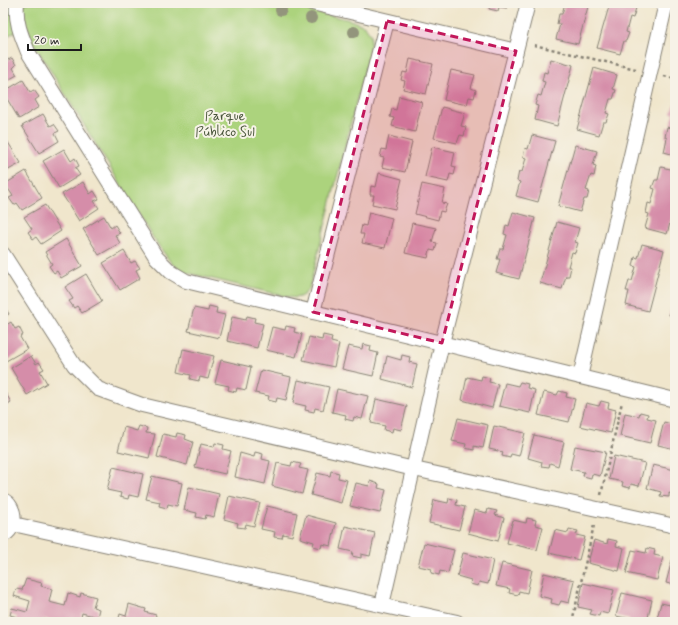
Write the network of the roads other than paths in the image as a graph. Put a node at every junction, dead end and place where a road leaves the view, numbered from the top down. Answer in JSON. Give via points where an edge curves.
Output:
{"nodes":[{"id":1,"x":17,"y":3,"type":"edge"},
{"id":2,"x":312,"y":3,"type":"edge"},
{"id":3,"x":528,"y":3,"type":"edge"},
{"id":4,"x":666,"y":3,"type":"edge"},
{"id":5,"x":387,"y":21,"type":"junction"},
{"id":6,"x":517,"y":46,"type":"junction"},
{"id":7,"x":3,"y":254,"type":"edge"},
{"id":8,"x":313,"y":312,"type":"junction"},
{"id":9,"x":442,"y":343,"type":"junction"},
{"id":10,"x":580,"y":377,"type":"junction"},
{"id":11,"x":675,"y":400,"type":"edge"},
{"id":12,"x":414,"y":469,"type":"junction"},
{"id":13,"x":3,"y":500,"type":"edge"},
{"id":14,"x":13,"y":524,"type":"junction"},
{"id":15,"x":675,"y":526,"type":"edge"},
{"id":16,"x":3,"y":535,"type":"edge"},
{"id":17,"x":382,"y":605,"type":"junction"},
{"id":18,"x":457,"y":622,"type":"edge"}],
"edges":[{"from":1,"to":8,"type":"street","via":[[18,30],[28,52],[156,257],[171,272],[186,281]]},
{"from":2,"to":5,"type":"street"},
{"from":3,"to":6,"type":"street"},
{"from":4,"to":10,"type":"street"},
{"from":5,"to":6,"type":"street"},
{"from":5,"to":8,"type":"street"},
{"from":6,"to":9,"type":"street"},
{"from":7,"to":12,"type":"street","via":[[74,365],[98,389],[142,405]]},
{"from":8,"to":9,"type":"street"},
{"from":9,"to":10,"type":"street"},
{"from":9,"to":12,"type":"street"},
{"from":10,"to":11,"type":"street"},
{"from":12,"to":15,"type":"street"},
{"from":12,"to":17,"type":"street"},
{"from":13,"to":14,"type":"street","via":[[13,511]]},
{"from":14,"to":16,"type":"street"},
{"from":14,"to":17,"type":"street"},
{"from":17,"to":18,"type":"street"}]}
